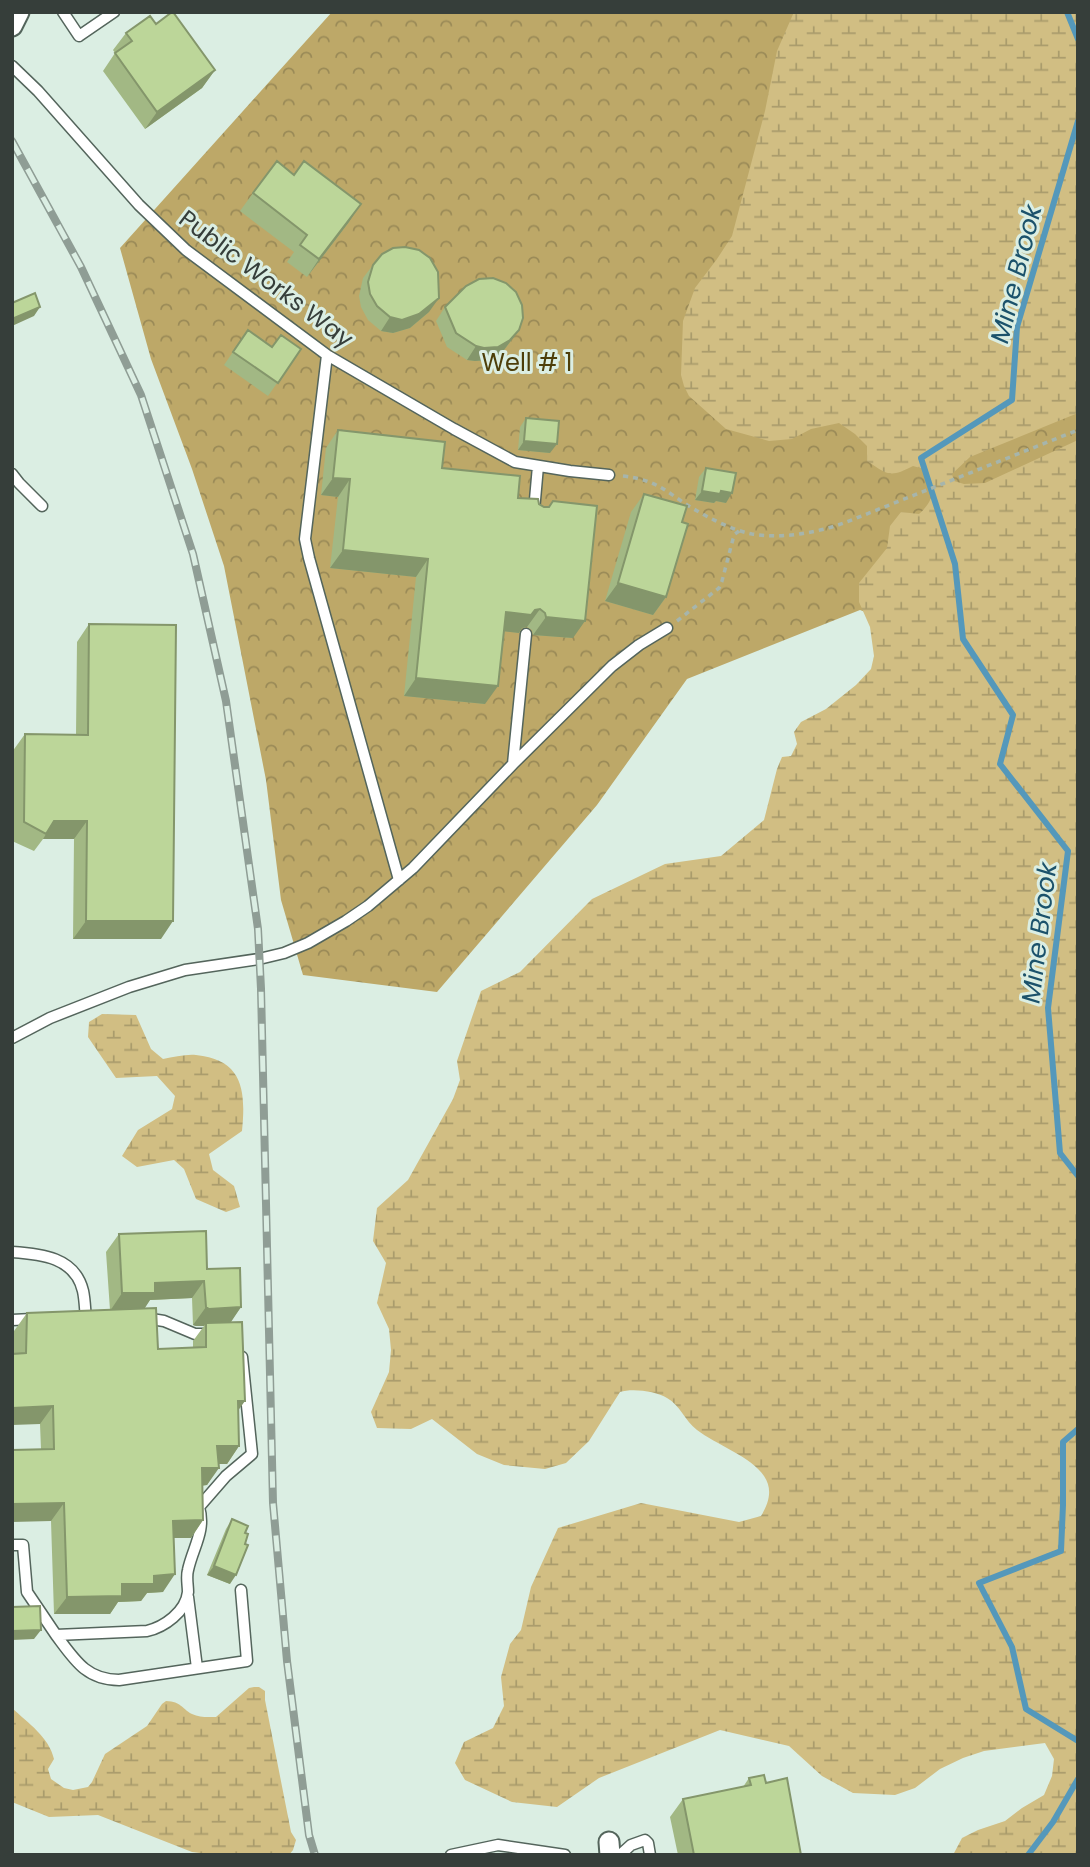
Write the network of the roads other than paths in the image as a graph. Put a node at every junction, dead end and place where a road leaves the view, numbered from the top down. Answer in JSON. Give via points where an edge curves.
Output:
{"nodes":[{"id":1,"x":19,"y":12,"type":"edge"},
{"id":2,"x":63,"y":12,"type":"edge"},
{"id":3,"x":114,"y":12,"type":"edge"},
{"id":4,"x":12,"y":26,"type":"edge"},
{"id":5,"x":12,"y":66,"type":"edge"},
{"id":6,"x":327,"y":355,"type":"junction"},
{"id":7,"x":538,"y":466,"type":"junction"},
{"id":8,"x":12,"y":474,"type":"edge"},
{"id":9,"x":609,"y":475,"type":"road end"},
{"id":10,"x":42,"y":506,"type":"dead end"},
{"id":11,"x":533,"y":518,"type":"edge"},
{"id":12,"x":667,"y":628,"type":"road end"},
{"id":13,"x":526,"y":634,"type":"edge"},
{"id":14,"x":513,"y":764,"type":"junction"},
{"id":15,"x":399,"y":880,"type":"junction"},
{"id":16,"x":12,"y":1038,"type":"edge"},
{"id":17,"x":12,"y":1252,"type":"edge"},
{"id":18,"x":98,"y":1318,"type":"edge"},
{"id":19,"x":133,"y":1318,"type":"edge"},
{"id":20,"x":37,"y":1319,"type":"edge"},
{"id":21,"x":74,"y":1319,"type":"edge"},
{"id":22,"x":86,"y":1319,"type":"junction"},
{"id":23,"x":12,"y":1320,"type":"edge"},
{"id":24,"x":225,"y":1333,"type":"edge"},
{"id":25,"x":242,"y":1349,"type":"edge"},
{"id":26,"x":12,"y":1545,"type":"edge"},
{"id":27,"x":241,"y":1590,"type":"dead end"},
{"id":28,"x":188,"y":1593,"type":"junction"},
{"id":29,"x":56,"y":1635,"type":"junction"},
{"id":30,"x":197,"y":1668,"type":"junction"},
{"id":31,"x":613,"y":1851,"type":"edge"},
{"id":32,"x":451,"y":1855,"type":"edge"},
{"id":33,"x":565,"y":1855,"type":"edge"},
{"id":34,"x":650,"y":1855,"type":"edge"}],
"edges":[{"from":1,"to":4,"type":"street"},
{"from":2,"to":3,"type":"lane","via":[[79,36]]},
{"from":5,"to":6,"type":"lane","name":"Public Works Way","via":[[186,250]]},
{"from":6,"to":7,"type":"lane","name":"Public Works Way","via":[[505,457]]},
{"from":6,"to":15,"type":"lane","via":[[305,539]]},
{"from":7,"to":9,"type":"lane","name":"Public Works Way"},
{"from":7,"to":11,"type":"lane"},
{"from":8,"to":10,"type":"lane"},
{"from":12,"to":14,"type":"lane","via":[[612,666]]},
{"from":13,"to":14,"type":"lane"},
{"from":14,"to":15,"type":"lane"},
{"from":15,"to":16,"type":"lane","via":[[345,921],[284,953],[185,970],[129,987],[50,1017]]},
{"from":17,"to":22,"type":"lane","via":[[52,1257],[69,1267],[82,1290]]},
{"from":18,"to":22,"type":"lane"},
{"from":19,"to":24,"type":"lane","via":[[164,1321],[195,1334]]},
{"from":20,"to":23,"type":"lane"},
{"from":21,"to":22,"type":"lane"},
{"from":25,"to":28,"type":"lane","via":[[252,1454],[199,1507],[201,1532],[188,1568]]},
{"from":26,"to":29,"type":"lane","via":[[23,1545],[27,1592]]},
{"from":27,"to":30,"type":"lane","via":[[247,1661]]},
{"from":28,"to":29,"type":"lane","via":[[178,1612],[158,1628]]},
{"from":28,"to":30,"type":"lane"},
{"from":29,"to":30,"type":"lane","via":[[98,1678],[119,1680]]},
{"from":31,"to":34,"type":"lane","via":[[645,1840]]},
{"from":32,"to":33,"type":"lane","via":[[498,1845]]}]}
